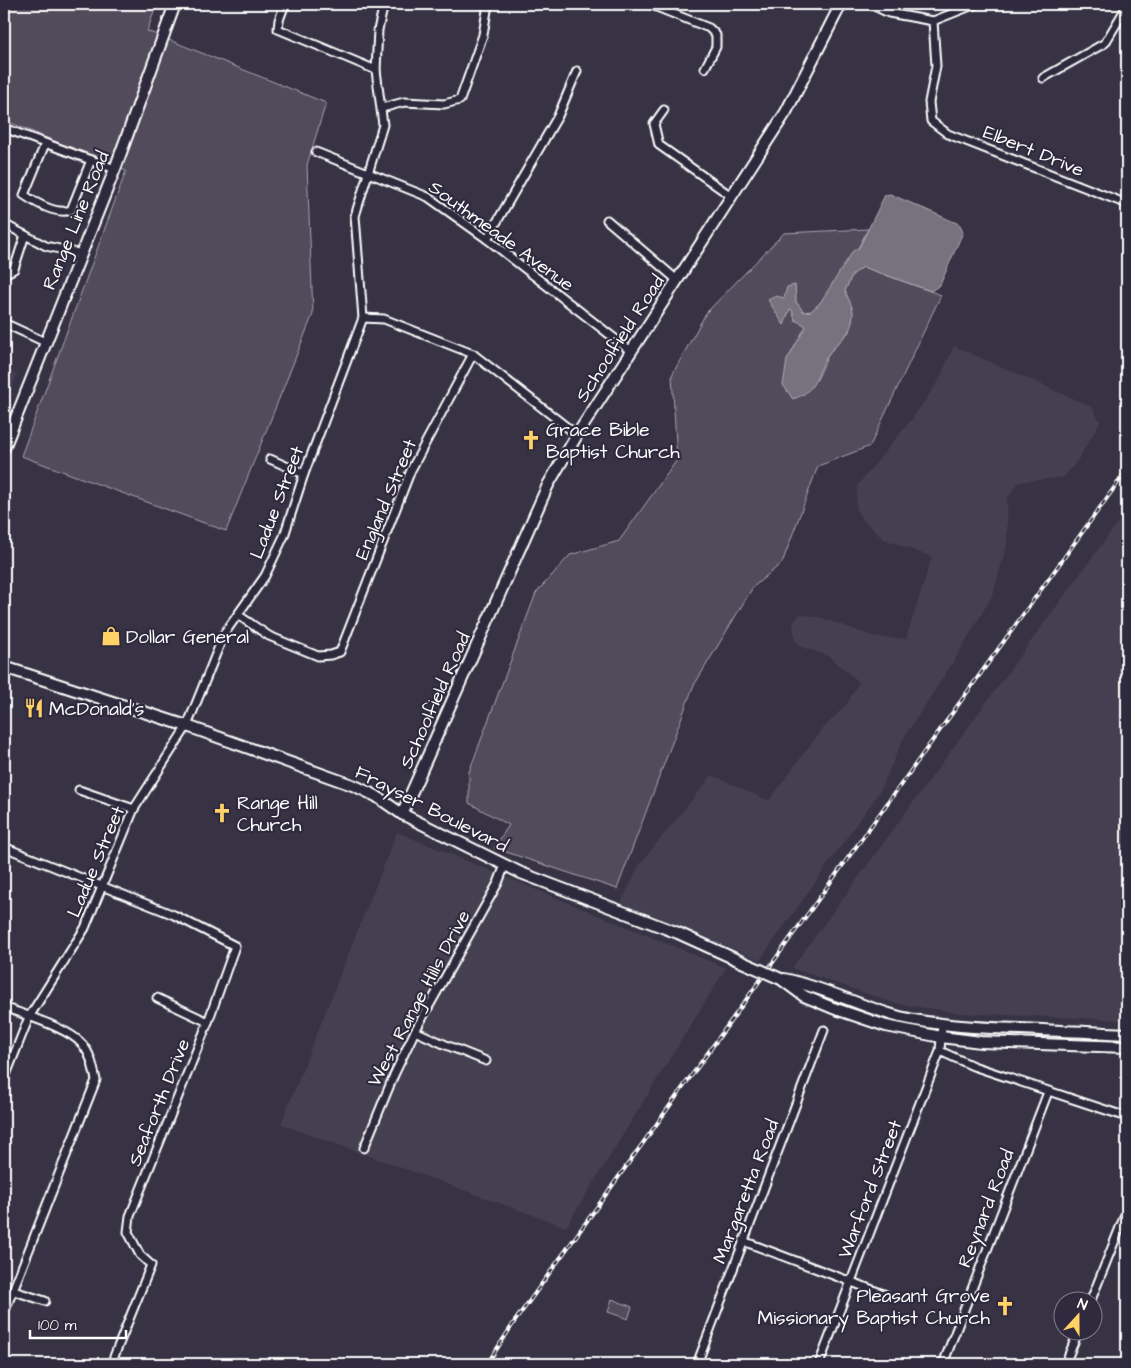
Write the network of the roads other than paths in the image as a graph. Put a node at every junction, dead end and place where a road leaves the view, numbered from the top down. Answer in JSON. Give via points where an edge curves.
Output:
{"nodes":[{"id":1,"x":175,"y":4,"type":"edge"},
{"id":2,"x":285,"y":4,"type":"edge"},
{"id":3,"x":384,"y":4,"type":"edge"},
{"id":4,"x":488,"y":4,"type":"edge"},
{"id":5,"x":649,"y":4,"type":"edge"},
{"id":6,"x":841,"y":4,"type":"edge"},
{"id":7,"x":870,"y":4,"type":"edge"},
{"id":8,"x":976,"y":4,"type":"edge"},
{"id":9,"x":1127,"y":6,"type":"edge"},
{"id":10,"x":932,"y":21,"type":"junction"},
{"id":11,"x":705,"y":68,"type":"dead end"},
{"id":12,"x":376,"y":70,"type":"junction"},
{"id":13,"x":576,"y":71,"type":"dead end"},
{"id":14,"x":1043,"y":78,"type":"dead end"},
{"id":15,"x":382,"y":108,"type":"junction"},
{"id":16,"x":664,"y":110,"type":"dead end"},
{"id":17,"x":4,"y":128,"type":"edge"},
{"id":18,"x":45,"y":144,"type":"junction"},
{"id":19,"x":316,"y":152,"type":"dead end"},
{"id":20,"x":91,"y":160,"type":"junction"},
{"id":21,"x":115,"y":169,"type":"junction"},
{"id":22,"x":368,"y":174,"type":"junction"},
{"id":23,"x":731,"y":196,"type":"junction"},
{"id":24,"x":1127,"y":204,"type":"edge"},
{"id":25,"x":607,"y":220,"type":"dead end"},
{"id":26,"x":4,"y":224,"type":"edge"},
{"id":27,"x":25,"y":235,"type":"junction"},
{"id":28,"x":486,"y":239,"type":"junction"},
{"id":29,"x":82,"y":254,"type":"junction"},
{"id":30,"x":4,"y":274,"type":"edge"},
{"id":31,"x":677,"y":280,"type":"junction"},
{"id":32,"x":363,"y":318,"type":"junction"},
{"id":33,"x":4,"y":323,"type":"edge"},
{"id":34,"x":45,"y":342,"type":"junction"},
{"id":35,"x":632,"y":352,"type":"junction"},
{"id":36,"x":473,"y":354,"type":"junction"},
{"id":37,"x":577,"y":435,"type":"junction"},
{"id":38,"x":4,"y":448,"type":"edge"},
{"id":39,"x":270,"y":458,"type":"dead end"},
{"id":40,"x":304,"y":474,"type":"junction"},
{"id":41,"x":238,"y":615,"type":"junction"},
{"id":42,"x":4,"y":667,"type":"edge"},
{"id":43,"x":188,"y":726,"type":"junction"},
{"id":44,"x":79,"y":790,"type":"dead end"},
{"id":45,"x":134,"y":809,"type":"junction"},
{"id":46,"x":402,"y":814,"type":"junction"},
{"id":47,"x":4,"y":847,"type":"edge"},
{"id":48,"x":505,"y":865,"type":"junction"},
{"id":49,"x":103,"y":886,"type":"junction"},
{"id":50,"x":781,"y":979,"type":"junction"},
{"id":51,"x":156,"y":998,"type":"dead end"},
{"id":52,"x":4,"y":1007,"type":"edge"},
{"id":53,"x":29,"y":1017,"type":"junction"},
{"id":54,"x":208,"y":1022,"type":"junction"},
{"id":55,"x":942,"y":1024,"type":"junction"},
{"id":56,"x":415,"y":1030,"type":"junction"},
{"id":57,"x":824,"y":1030,"type":"dead end"},
{"id":58,"x":1127,"y":1034,"type":"edge"},
{"id":59,"x":941,"y":1037,"type":"junction"},
{"id":60,"x":1127,"y":1047,"type":"edge"},
{"id":61,"x":940,"y":1050,"type":"junction"},
{"id":62,"x":486,"y":1061,"type":"dead end"},
{"id":63,"x":4,"y":1080,"type":"edge"},
{"id":64,"x":1048,"y":1092,"type":"junction"},
{"id":65,"x":1127,"y":1117,"type":"edge"},
{"id":66,"x":364,"y":1148,"type":"dead end"},
{"id":67,"x":1127,"y":1210,"type":"edge"},
{"id":68,"x":743,"y":1242,"type":"junction"},
{"id":69,"x":851,"y":1281,"type":"junction"},
{"id":70,"x":1095,"y":1290,"type":"edge"},
{"id":71,"x":14,"y":1291,"type":"junction"},
{"id":72,"x":886,"y":1295,"type":"dead end"},
{"id":73,"x":45,"y":1301,"type":"dead end"},
{"id":74,"x":4,"y":1313,"type":"edge"},
{"id":75,"x":1075,"y":1340,"type":"edge"},
{"id":76,"x":111,"y":1364,"type":"edge"},
{"id":77,"x":697,"y":1364,"type":"edge"},
{"id":78,"x":819,"y":1364,"type":"edge"},
{"id":79,"x":943,"y":1364,"type":"edge"},
{"id":80,"x":1065,"y":1364,"type":"edge"}],
"edges":[{"from":1,"to":21,"type":"main road","name":"Range Line Road"},
{"from":2,"to":12,"type":"street","via":[[278,29]]},
{"from":3,"to":12,"type":"street","name":"Ladue Street","via":[[378,30]]},
{"from":4,"to":15,"type":"street","via":[[483,35],[460,100],[444,104],[404,102]]},
{"from":5,"to":11,"type":"street","via":[[709,28],[716,35],[716,46]]},
{"from":6,"to":23,"type":"main road","name":"Schoolfield Road","via":[[786,112]]},
{"from":7,"to":10,"type":"street","via":[[889,13]]},
{"from":8,"to":10,"type":"street"},
{"from":9,"to":14,"type":"street","via":[[1106,43]]},
{"from":10,"to":24,"type":"street","name":"Elbert Drive","via":[[936,66],[929,102],[932,121],[948,134]]},
{"from":12,"to":15,"type":"street","name":"Ladue Street"},
{"from":13,"to":28,"type":"street","via":[[558,116]]},
{"from":15,"to":22,"type":"street","name":"Ladue Street","via":[[383,125]]},
{"from":16,"to":23,"type":"street","via":[[654,124],[659,145]]},
{"from":17,"to":18,"type":"street"},
{"from":18,"to":20,"type":"street"},
{"from":18,"to":20,"type":"street","via":[[24,195],[38,204],[66,212],[71,210]]},
{"from":19,"to":22,"type":"street","name":"Southmeade Avenue"},
{"from":20,"to":21,"type":"street"},
{"from":21,"to":29,"type":"main road","name":"Range Line Road"},
{"from":22,"to":28,"type":"street","name":"Southmeade Avenue","via":[[428,198]]},
{"from":22,"to":32,"type":"street","name":"Ladue Street","via":[[356,216]]},
{"from":23,"to":31,"type":"main road","name":"Schoolfield Road"},
{"from":25,"to":31,"type":"street"},
{"from":26,"to":27,"type":"street"},
{"from":27,"to":29,"type":"street","via":[[46,246]]},
{"from":27,"to":30,"type":"street","via":[[14,269]]},
{"from":28,"to":35,"type":"street","name":"Southmeade Avenue"},
{"from":29,"to":34,"type":"main road","name":"Range Line Road"},
{"from":31,"to":35,"type":"main road","name":"Schoolfield Road"},
{"from":32,"to":36,"type":"street","via":[[384,319]]},
{"from":32,"to":40,"type":"street","name":"Ladue Street"},
{"from":33,"to":34,"type":"street"},
{"from":34,"to":38,"type":"main road","name":"Range Line Road"},
{"from":35,"to":37,"type":"main road","name":"Schoolfield Road"},
{"from":36,"to":37,"type":"street"},
{"from":36,"to":41,"type":"street","name":"England Street","via":[[411,470],[340,652],[318,656],[278,639]]},
{"from":37,"to":46,"type":"main road","name":"Schoolfield Road","via":[[548,485]]},
{"from":39,"to":40,"type":"street"},
{"from":40,"to":41,"type":"street","name":"Ladue Street","via":[[284,536],[265,576]]},
{"from":41,"to":43,"type":"street","name":"Ladue Street","via":[[224,634]]},
{"from":42,"to":43,"type":"main road","name":"Frayser Boulevard"},
{"from":43,"to":45,"type":"street","name":"Ladue Street"},
{"from":43,"to":46,"type":"main road","name":"Frayser Boulevard","via":[[354,786]]},
{"from":44,"to":45,"type":"street"},
{"from":45,"to":49,"type":"street","name":"Ladue Street"},
{"from":46,"to":48,"type":"main road","name":"Frayser Boulevard"},
{"from":47,"to":49,"type":"street"},
{"from":48,"to":50,"type":"main road","name":"Frayser Boulevard","bridge":true,"via":[[678,932]]},
{"from":48,"to":56,"type":"street","name":"West Range Hills Drive"},
{"from":49,"to":53,"type":"street","name":"Ladue Street","via":[[85,928]]},
{"from":49,"to":54,"type":"street","name":"Seaforth Drive","via":[[174,915],[236,946]]},
{"from":50,"to":55,"type":"main road","via":[[804,983],[899,1016]]},
{"from":50,"to":59,"type":"main road","via":[[804,996],[833,1008],[880,1024]]},
{"from":51,"to":54,"type":"street"},
{"from":52,"to":53,"type":"street"},
{"from":53,"to":63,"type":"street","name":"Ladue Street"},
{"from":53,"to":71,"type":"street","via":[[69,1033],[82,1043],[96,1080]]},
{"from":54,"to":76,"type":"street","name":"Seaforth Drive","via":[[130,1216],[128,1232],[140,1255],[151,1265]]},
{"from":55,"to":58,"type":"main road"},
{"from":55,"to":59,"type":"street","name":"Warford Street"},
{"from":56,"to":62,"type":"street"},
{"from":56,"to":66,"type":"street","name":"West Range Hills Drive"},
{"from":57,"to":68,"type":"street","name":"Margaretta Road"},
{"from":59,"to":60,"type":"main road","via":[[981,1042]]},
{"from":59,"to":61,"type":"street","name":"Warford Street"},
{"from":61,"to":64,"type":"street","via":[[973,1066]]},
{"from":61,"to":69,"type":"street","name":"Warford Street"},
{"from":64,"to":65,"type":"street"},
{"from":64,"to":79,"type":"street","name":"Reynard Road"},
{"from":67,"to":70,"type":"street"},
{"from":68,"to":69,"type":"street"},
{"from":68,"to":77,"type":"street","name":"Margaretta Road"},
{"from":69,"to":72,"type":"street"},
{"from":69,"to":78,"type":"street","name":"Warford Street"},
{"from":71,"to":73,"type":"street"},
{"from":71,"to":74,"type":"street"},
{"from":75,"to":80,"type":"street"}]}
